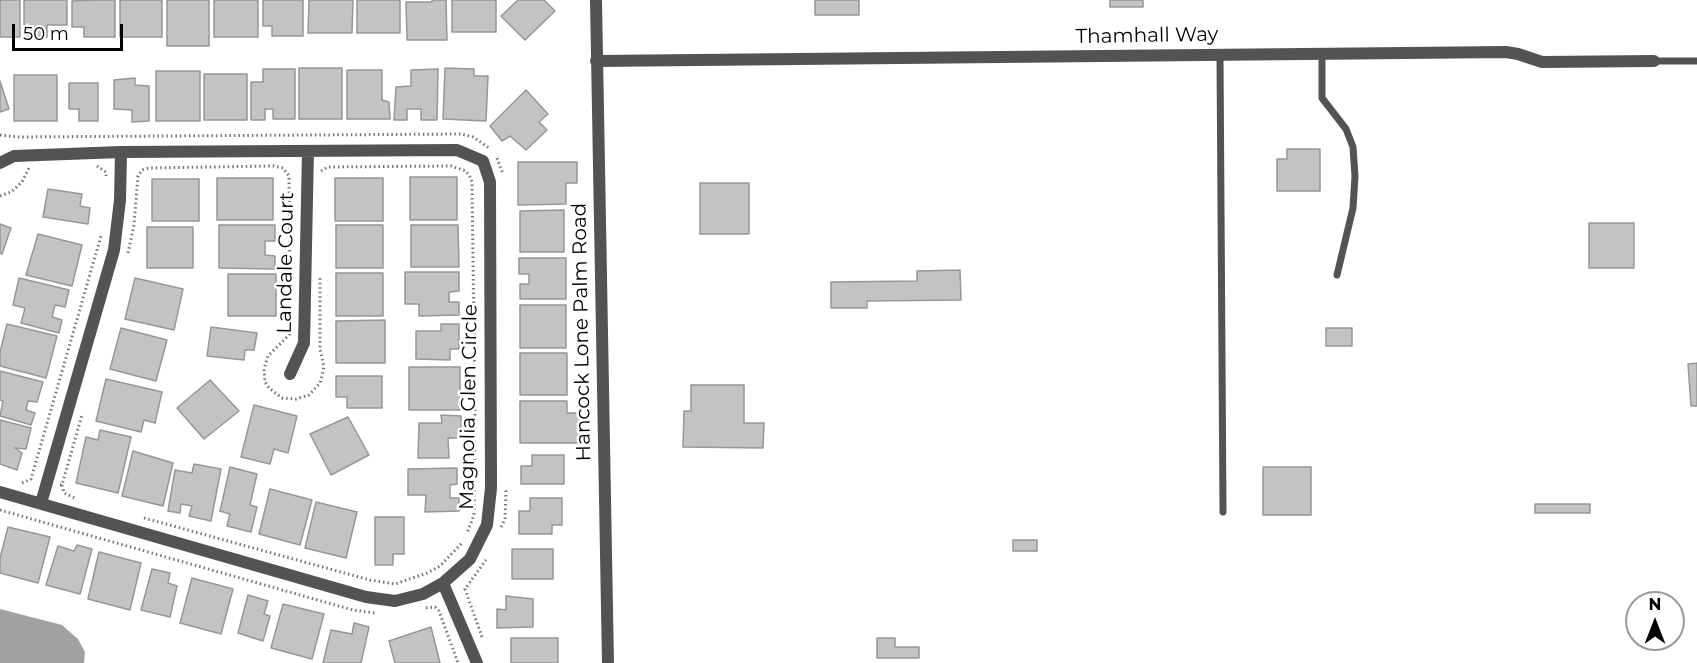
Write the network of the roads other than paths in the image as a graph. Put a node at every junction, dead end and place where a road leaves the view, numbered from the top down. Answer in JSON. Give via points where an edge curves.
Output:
{"nodes":[{"id":1,"x":596,"y":0,"type":"edge"},
{"id":2,"x":1322,"y":54,"type":"junction"},
{"id":3,"x":1220,"y":55,"type":"junction"},
{"id":4,"x":596,"y":61,"type":"junction"},
{"id":5,"x":1654,"y":61,"type":"joint"},
{"id":6,"x":1697,"y":61,"type":"edge"},
{"id":7,"x":308,"y":151,"type":"junction"},
{"id":8,"x":121,"y":152,"type":"junction"},
{"id":9,"x":0,"y":163,"type":"edge"},
{"id":10,"x":1337,"y":275,"type":"dead end"},
{"id":11,"x":290,"y":374,"type":"dead end"},
{"id":12,"x":0,"y":492,"type":"edge"},
{"id":13,"x":41,"y":503,"type":"junction"},
{"id":14,"x":1223,"y":512,"type":"dead end"},
{"id":15,"x":443,"y":583,"type":"junction"},
{"id":16,"x":477,"y":663,"type":"edge"},
{"id":17,"x":608,"y":663,"type":"edge"}],
"edges":[{"from":1,"to":4,"type":"street","name":"Hancock Lone Palm Road"},
{"from":2,"to":3,"type":"street","name":"Thamhall Way"},
{"from":2,"to":5,"type":"street","name":"Thamhall Way","via":[[1506,52],[1542,62]]},
{"from":2,"to":10,"type":"lane","via":[[1322,98],[1346,129],[1354,157],[1353,208]]},
{"from":3,"to":4,"type":"street","name":"Thamhall Way"},
{"from":3,"to":14,"type":"lane"},
{"from":4,"to":17,"type":"street","name":"Hancock Lone Palm Road"},
{"from":5,"to":6,"type":"lane","name":"Thamhall Way"},
{"from":7,"to":8,"type":"street","name":"Magnolia Glen Circle"},
{"from":7,"to":11,"type":"street","name":"Landale Court","via":[[304,343]]},
{"from":7,"to":15,"type":"street","name":"Magnolia Glen Circle","via":[[457,150],[483,161],[490,182],[491,489],[487,525],[470,559]]},
{"from":8,"to":9,"type":"street","name":"Magnolia Glen Circle","via":[[14,156]]},
{"from":8,"to":13,"type":"street","via":[[114,250]]},
{"from":12,"to":13,"type":"street","name":"Magnolia Glen Circle"},
{"from":13,"to":15,"type":"street","name":"Magnolia Glen Circle","via":[[366,597],[395,601],[423,594]]},
{"from":15,"to":16,"type":"street"}]}
